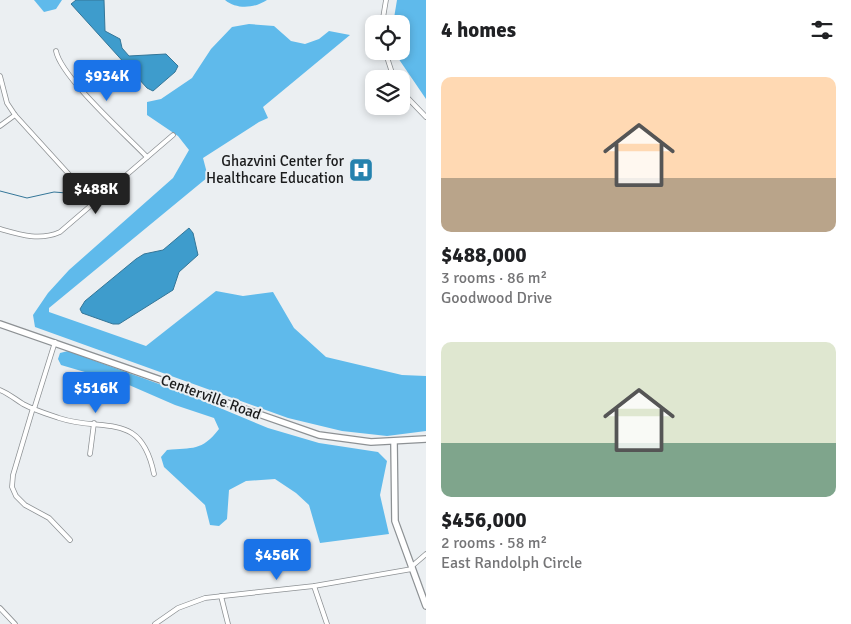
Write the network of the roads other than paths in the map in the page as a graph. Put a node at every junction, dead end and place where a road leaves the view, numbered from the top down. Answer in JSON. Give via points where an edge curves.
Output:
{"nodes":[{"id":1,"x":386,"y":0,"type":"edge"},
{"id":2,"x":384,"y":15,"type":"edge"},
{"id":3,"x":56,"y":51,"type":"dead end"},
{"id":4,"x":0,"y":76,"type":"edge"},
{"id":5,"x":410,"y":100,"type":"edge"},
{"id":6,"x":15,"y":115,"type":"junction"},
{"id":7,"x":426,"y":117,"type":"edge"},
{"id":8,"x":0,"y":126,"type":"edge"},
{"id":9,"x":173,"y":135,"type":"dead end"},
{"id":10,"x":147,"y":157,"type":"junction"},
{"id":11,"x":95,"y":203,"type":"junction"},
{"id":12,"x":0,"y":229,"type":"edge"},
{"id":13,"x":0,"y":324,"type":"edge"},
{"id":14,"x":55,"y":342,"type":"junction"},
{"id":15,"x":0,"y":390,"type":"edge"},
{"id":16,"x":33,"y":408,"type":"junction"},
{"id":17,"x":94,"y":423,"type":"junction"},
{"id":18,"x":426,"y":439,"type":"edge"},
{"id":19,"x":394,"y":442,"type":"junction"},
{"id":20,"x":90,"y":454,"type":"dead end"},
{"id":21,"x":154,"y":474,"type":"dead end"},
{"id":22,"x":70,"y":540,"type":"dead end"},
{"id":23,"x":426,"y":554,"type":"edge"},
{"id":24,"x":411,"y":568,"type":"junction"},
{"id":25,"x":314,"y":586,"type":"junction"},
{"id":26,"x":221,"y":596,"type":"junction"},
{"id":27,"x":426,"y":606,"type":"edge"},
{"id":28,"x":0,"y":608,"type":"edge"},
{"id":29,"x":15,"y":624,"type":"edge"},
{"id":30,"x":155,"y":624,"type":"edge"},
{"id":31,"x":228,"y":624,"type":"edge"},
{"id":32,"x":327,"y":624,"type":"edge"}],
"edges":[{"from":1,"to":2,"type":"street"},
{"from":3,"to":10,"type":"street","via":[[58,61],[72,78]]},
{"from":4,"to":6,"type":"street","via":[[7,103]]},
{"from":5,"to":7,"type":"street"},
{"from":6,"to":8,"type":"street"},
{"from":6,"to":11,"type":"street"},
{"from":9,"to":10,"type":"street"},
{"from":10,"to":11,"type":"street"},
{"from":11,"to":12,"type":"street","via":[[69,226],[46,237],[24,236]]},
{"from":13,"to":14,"type":"main road","name":"Centerville Road"},
{"from":14,"to":16,"type":"street"},
{"from":14,"to":19,"type":"main road","name":"Centerville Road","via":[[308,432],[354,441]]},
{"from":15,"to":16,"type":"street"},
{"from":16,"to":17,"type":"street","via":[[62,419]]},
{"from":16,"to":22,"type":"street","via":[[13,475],[13,492],[25,505],[49,518]]},
{"from":17,"to":20,"type":"street"},
{"from":17,"to":21,"type":"street","via":[[118,426],[134,435],[148,451]]},
{"from":18,"to":19,"type":"main road","name":"Centerville Road"},
{"from":19,"to":24,"type":"main road","via":[[395,521]]},
{"from":23,"to":24,"type":"street"},
{"from":24,"to":25,"type":"street"},
{"from":24,"to":27,"type":"main road"},
{"from":25,"to":26,"type":"street"},
{"from":25,"to":32,"type":"street"},
{"from":26,"to":30,"type":"street","via":[[187,604]]},
{"from":26,"to":31,"type":"street"},
{"from":28,"to":29,"type":"street"}]}
